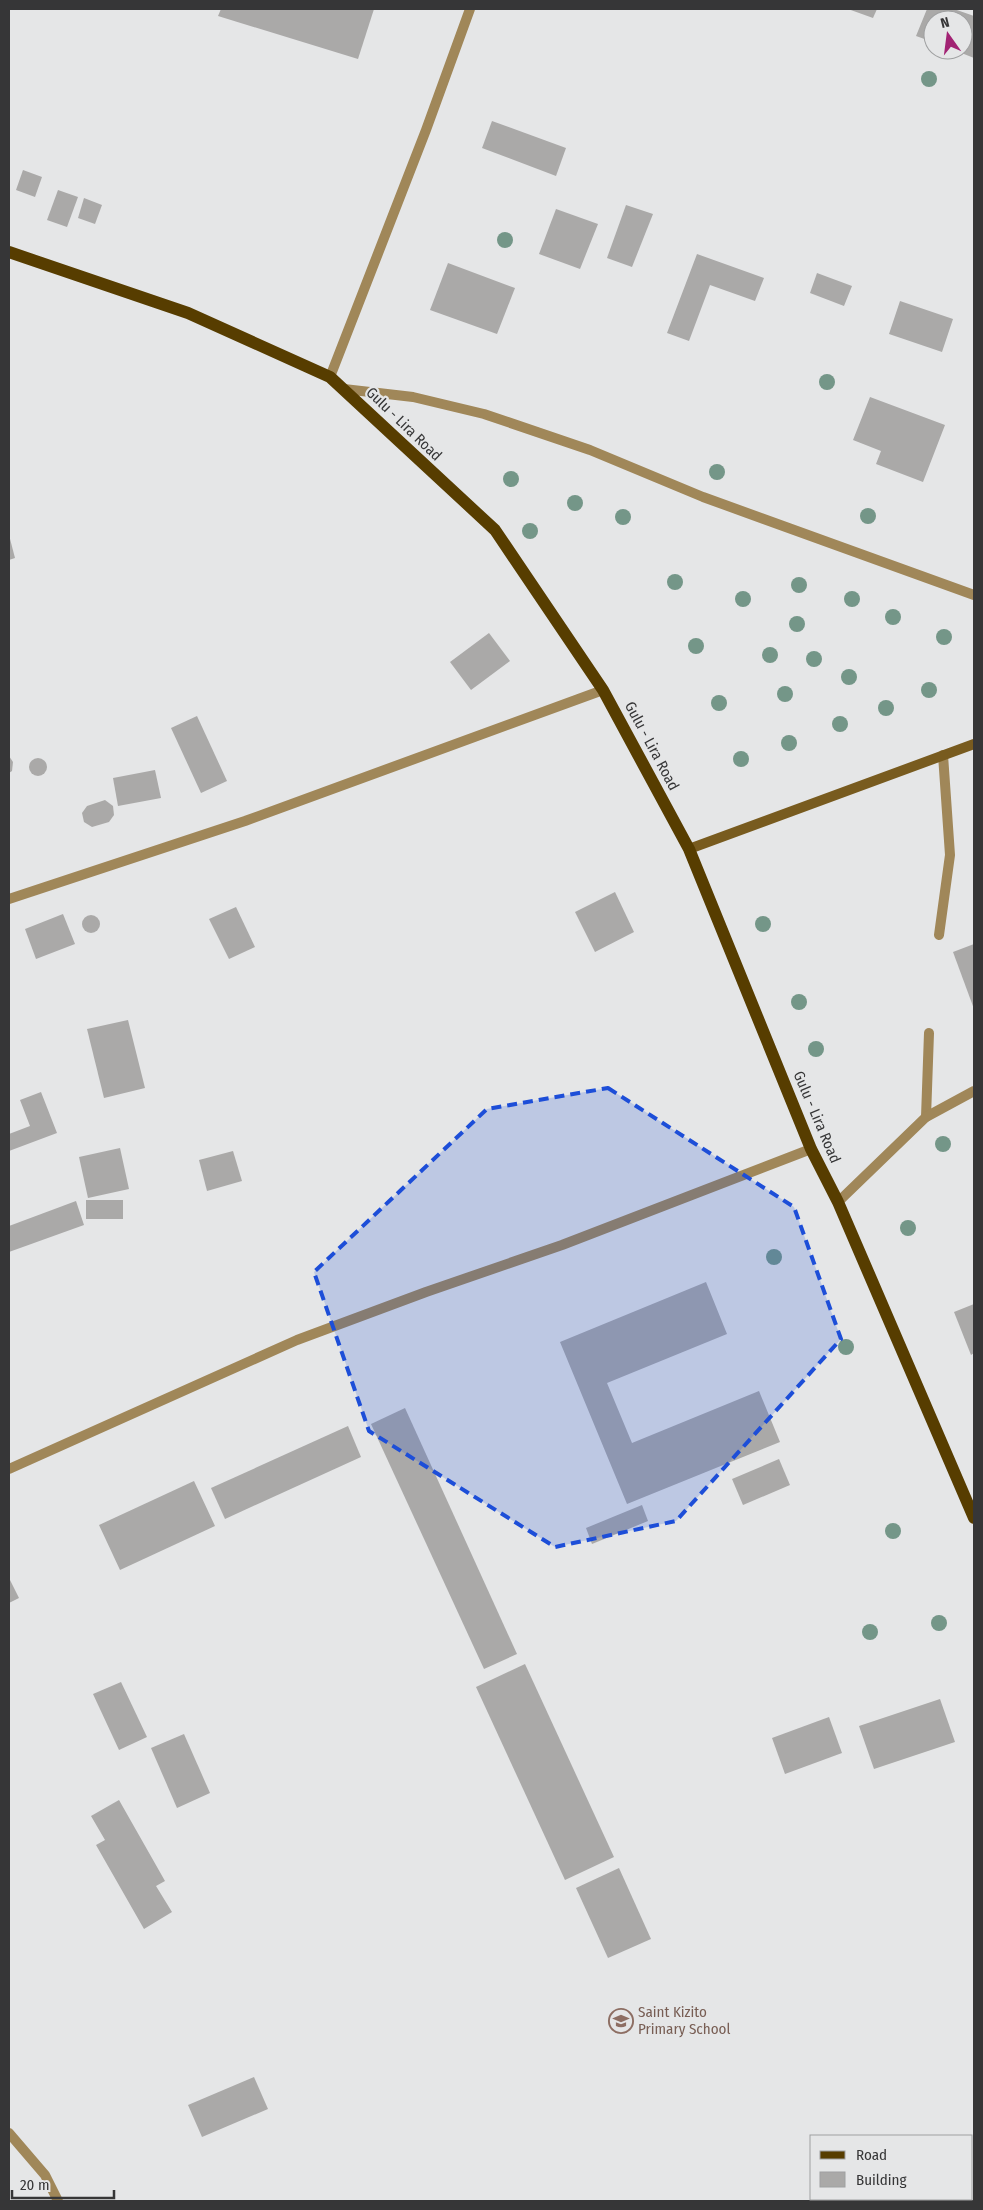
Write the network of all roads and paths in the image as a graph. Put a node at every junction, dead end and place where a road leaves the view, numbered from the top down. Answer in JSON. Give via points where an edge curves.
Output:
{"nodes":[{"id":1,"x":470,"y":9,"type":"edge"},
{"id":2,"x":9,"y":252,"type":"edge"},
{"id":3,"x":330,"y":377,"type":"junction"},
{"id":4,"x":344,"y":389,"type":"junction"},
{"id":5,"x":974,"y":595,"type":"edge"},
{"id":6,"x":603,"y":690,"type":"junction"},
{"id":7,"x":974,"y":744,"type":"edge"},
{"id":8,"x":943,"y":755,"type":"junction"},
{"id":9,"x":688,"y":849,"type":"junction"},
{"id":10,"x":9,"y":899,"type":"edge"},
{"id":11,"x":939,"y":935,"type":"dead end"},
{"id":12,"x":929,"y":1033,"type":"dead end"},
{"id":13,"x":974,"y":1091,"type":"edge"},
{"id":14,"x":926,"y":1116,"type":"junction"},
{"id":15,"x":811,"y":1149,"type":"junction"},
{"id":16,"x":838,"y":1202,"type":"junction"},
{"id":17,"x":9,"y":1470,"type":"edge"},
{"id":18,"x":974,"y":1518,"type":"edge"},
{"id":19,"x":9,"y":2133,"type":"edge"},
{"id":20,"x":58,"y":2201,"type":"edge"}],
"edges":[{"from":1,"to":3,"type":"street"},
{"from":2,"to":3,"type":"main road","name":"Gulu - Lira Road","via":[[188,313]]},
{"from":3,"to":4,"type":"main road","name":"Gulu - Lira Road"},
{"from":4,"to":5,"type":"street","via":[[413,396],[484,414],[590,450],[703,497]]},
{"from":4,"to":6,"type":"main road","name":"Gulu - Lira Road","via":[[495,530]]},
{"from":6,"to":9,"type":"main road","name":"Gulu - Lira Road"},
{"from":6,"to":10,"type":"street","via":[[245,821]]},
{"from":7,"to":8,"type":"main road"},
{"from":8,"to":9,"type":"main road"},
{"from":8,"to":11,"type":"street","via":[[950,855]]},
{"from":9,"to":15,"type":"main road","name":"Gulu - Lira Road"},
{"from":12,"to":14,"type":"street"},
{"from":13,"to":14,"type":"street"},
{"from":14,"to":16,"type":"street"},
{"from":15,"to":16,"type":"main road","name":"Gulu - Lira Road"},
{"from":15,"to":17,"type":"street","via":[[562,1245],[297,1340]]},
{"from":16,"to":18,"type":"main road","name":"Gulu - Lira Road"},
{"from":19,"to":20,"type":"street","via":[[45,2175]]}]}
